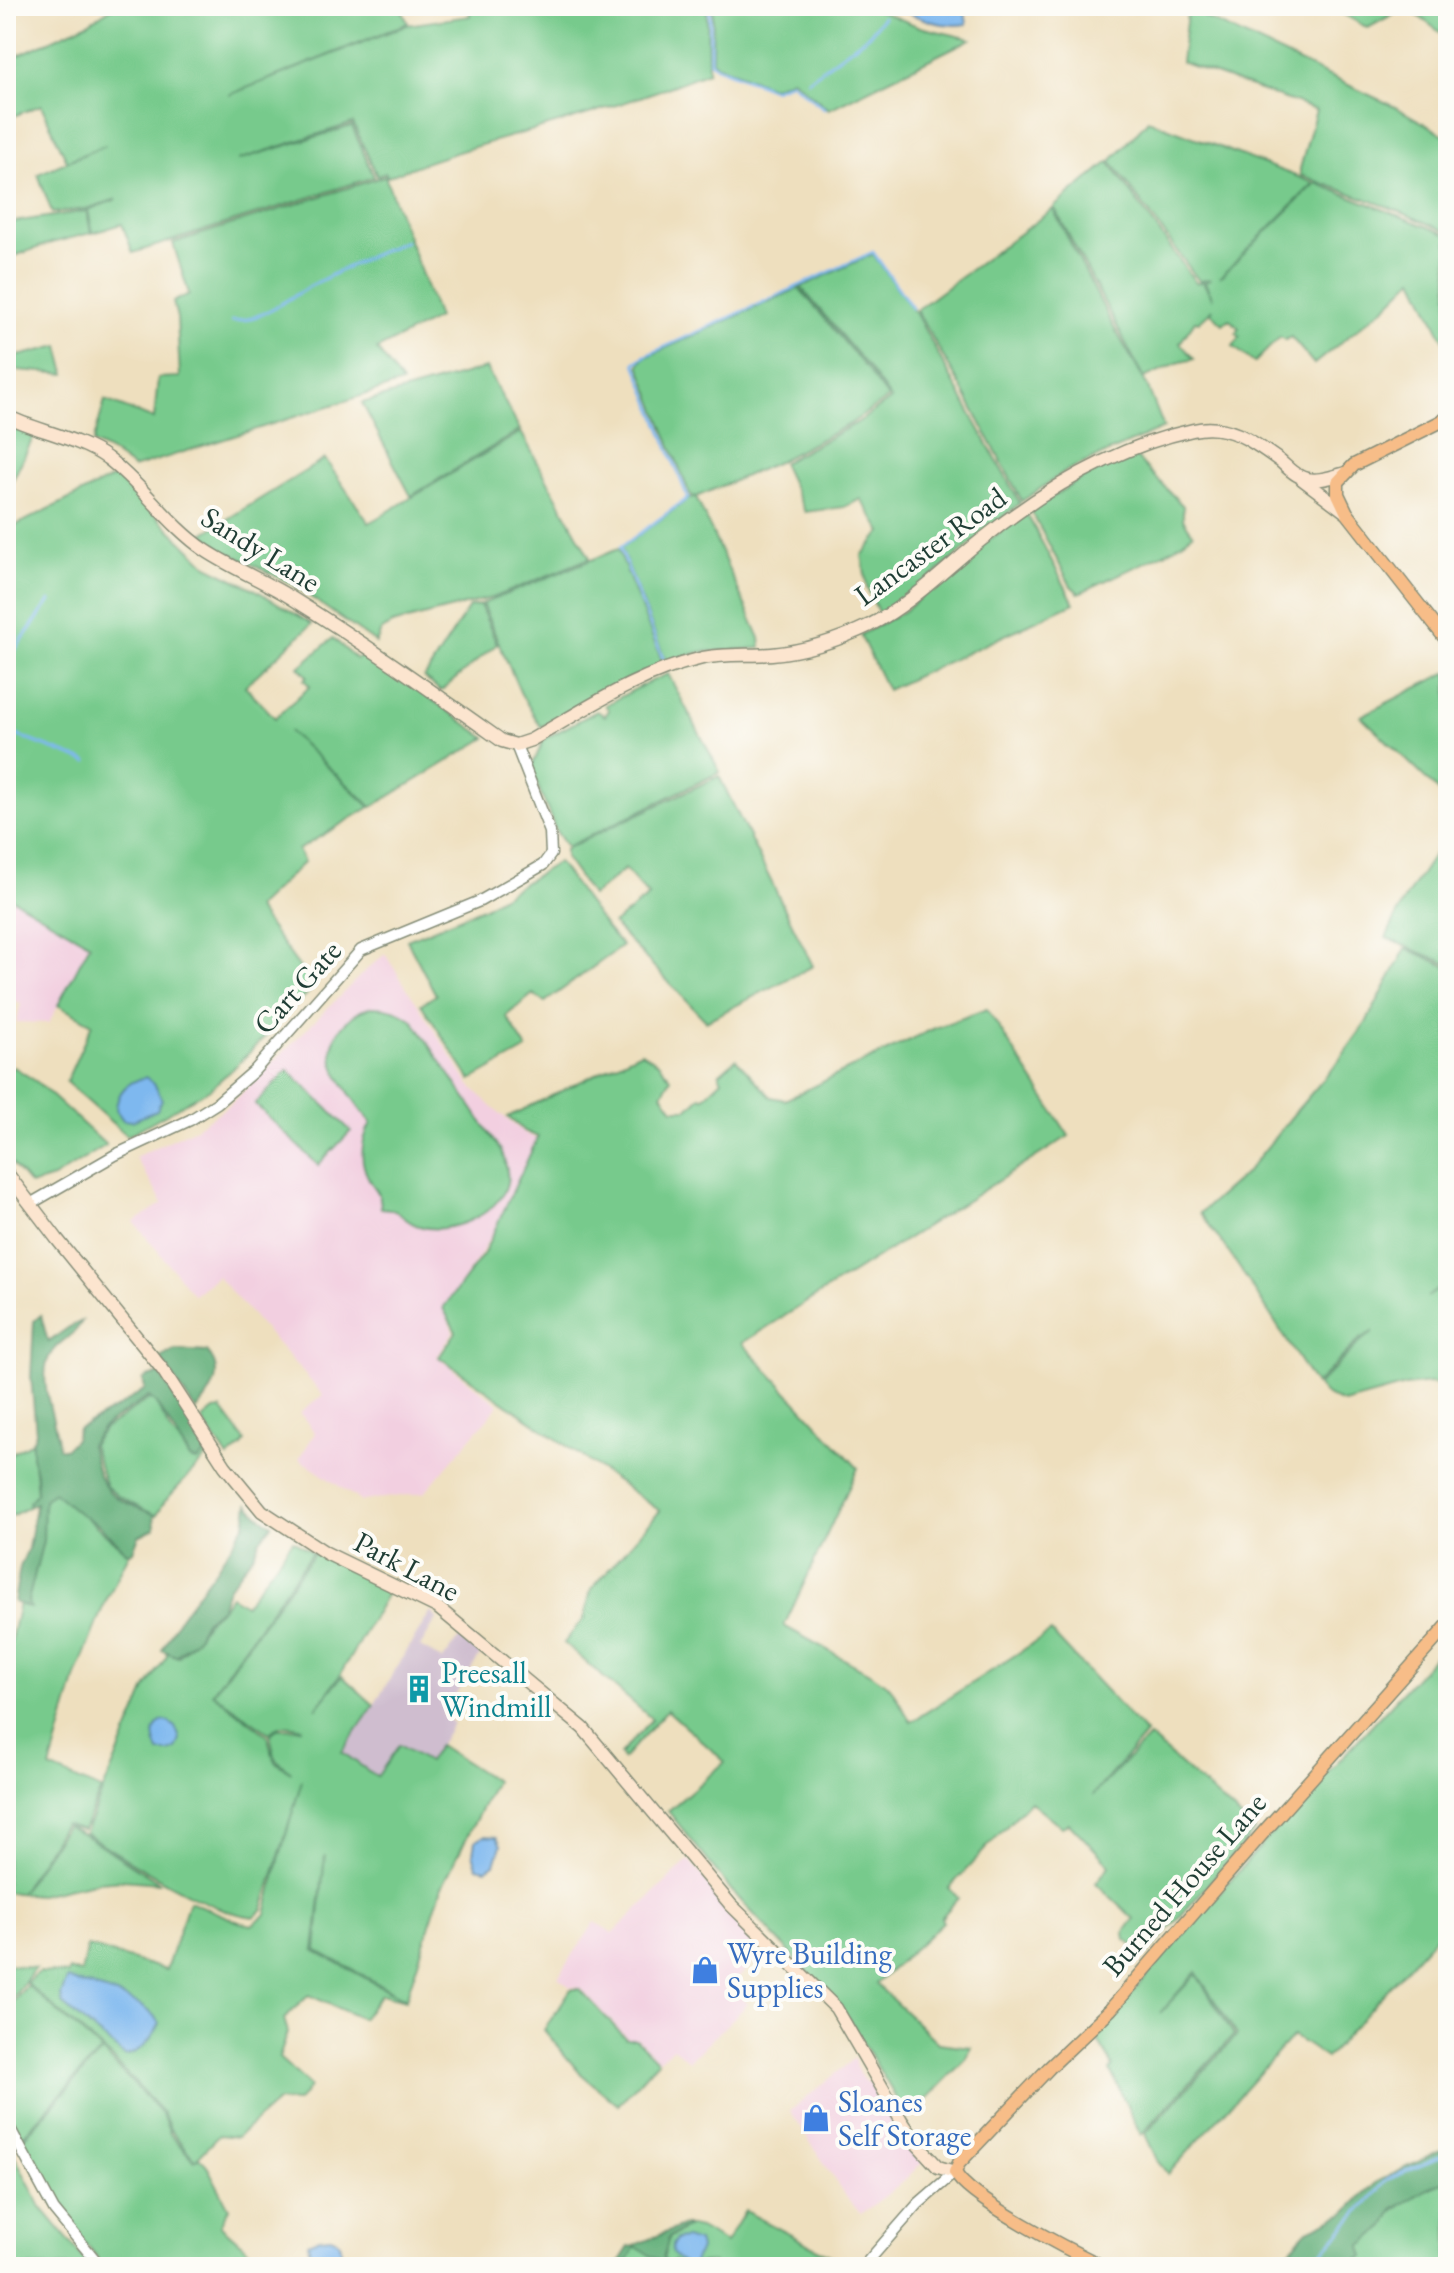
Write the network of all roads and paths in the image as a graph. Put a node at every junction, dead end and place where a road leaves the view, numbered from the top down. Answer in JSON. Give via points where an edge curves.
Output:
{"nodes":[{"id":1,"x":6,"y":416,"type":"edge"},
{"id":2,"x":1448,"y":418,"type":"edge"},
{"id":3,"x":1346,"y":473,"type":"junction"},
{"id":4,"x":1300,"y":477,"type":"junction"},
{"id":5,"x":1347,"y":513,"type":"junction"},
{"id":6,"x":1448,"y":642,"type":"edge"},
{"id":7,"x":516,"y":745,"type":"junction"},
{"id":8,"x":6,"y":1172,"type":"edge"},
{"id":9,"x":30,"y":1204,"type":"junction"},
{"id":10,"x":1448,"y":1625,"type":"edge"},
{"id":11,"x":6,"y":2121,"type":"edge"},
{"id":12,"x":955,"y":2172,"type":"junction"},
{"id":13,"x":101,"y":2267,"type":"edge"},
{"id":14,"x":863,"y":2267,"type":"edge"},
{"id":15,"x":1104,"y":2267,"type":"edge"}],
"edges":[{"from":1,"to":7,"type":"main road","name":"Sandy Lane","via":[[105,457],[202,548],[299,603],[502,741]]},
{"from":2,"to":3,"type":"main road"},
{"from":3,"to":4,"type":"main road","via":[[1324,480]]},
{"from":3,"to":5,"type":"main road","via":[[1338,482],[1338,494]]},
{"from":4,"to":5,"type":"main road","name":"Lancaster Road"},
{"from":4,"to":7,"type":"main road","name":"Lancaster Road","via":[[1237,432],[1197,429],[1149,441],[1071,477],[870,624],[802,649],[725,655],[666,669]]},
{"from":5,"to":6,"type":"main road"},
{"from":7,"to":9,"type":"street","name":"Cart Gate","via":[[550,832],[551,854],[543,865],[480,901],[361,950],[254,1071],[217,1103]]},
{"from":8,"to":9,"type":"main road","name":"Park Lane"},
{"from":9,"to":12,"type":"main road","name":"Park Lane","via":[[163,1370],[225,1466],[262,1511],[326,1553],[437,1607],[583,1728],[731,1905],[836,2008],[918,2145],[938,2167]]},
{"from":10,"to":12,"type":"main road","name":"Burned House Lane","via":[[1110,2010],[999,2119]]},
{"from":11,"to":13,"type":"street","via":[[54,2210]]},
{"from":12,"to":14,"type":"street","via":[[918,2204]]},
{"from":12,"to":15,"type":"main road","via":[[962,2183],[1017,2221]]}]}
